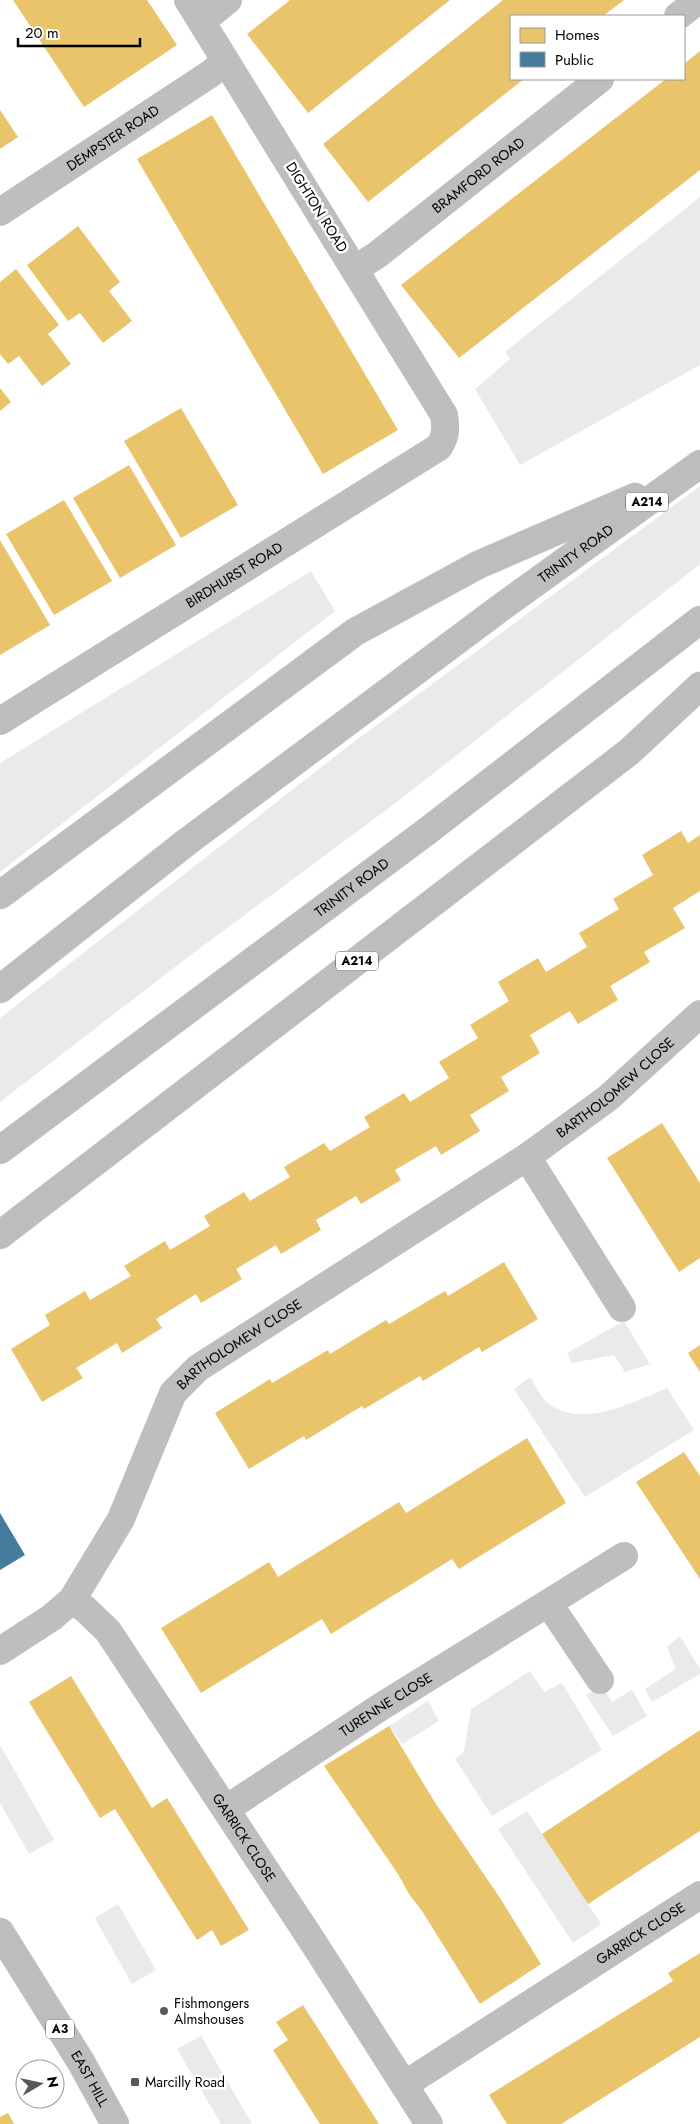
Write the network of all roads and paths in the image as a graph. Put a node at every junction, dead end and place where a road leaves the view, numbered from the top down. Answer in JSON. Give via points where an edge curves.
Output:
{"nodes":[{"id":1,"x":228,"y":0,"type":"edge"},
{"id":2,"x":699,"y":0,"type":"edge"},
{"id":3,"x":195,"y":10,"type":"edge"},
{"id":4,"x":679,"y":15,"type":"edge"},
{"id":5,"x":226,"y":62,"type":"junction"},
{"id":6,"x":599,"y":80,"type":"edge"},
{"id":7,"x":0,"y":212,"type":"edge"},
{"id":8,"x":356,"y":269,"type":"junction"},
{"id":9,"x":444,"y":415,"type":"joint"},
{"id":10,"x":691,"y":470,"type":"edge"},
{"id":11,"x":700,"y":620,"type":"edge"},
{"id":12,"x":700,"y":686,"type":"edge"},
{"id":13,"x":0,"y":720,"type":"edge"},
{"id":14,"x":0,"y":895,"type":"edge"},
{"id":15,"x":0,"y":989,"type":"edge"},
{"id":16,"x":700,"y":1014,"type":"edge"},
{"id":17,"x":0,"y":1150,"type":"edge"},
{"id":18,"x":527,"y":1157,"type":"junction"},
{"id":19,"x":0,"y":1234,"type":"edge"},
{"id":20,"x":622,"y":1308,"type":"dead end"},
{"id":21,"x":624,"y":1556,"type":"dead end"},
{"id":22,"x":72,"y":1600,"type":"junction"},
{"id":23,"x":549,"y":1604,"type":"junction"},
{"id":24,"x":0,"y":1652,"type":"edge"},
{"id":25,"x":600,"y":1680,"type":"dead end"},
{"id":26,"x":226,"y":1809,"type":"junction"},
{"id":27,"x":700,"y":1895,"type":"edge"},
{"id":28,"x":1,"y":1935,"type":"edge"},
{"id":29,"x":404,"y":2085,"type":"junction"},
{"id":30,"x":115,"y":2124,"type":"edge"},
{"id":31,"x":429,"y":2124,"type":"edge"}],
"edges":[{"from":1,"to":3,"type":"street"},
{"from":2,"to":4,"type":"street"},
{"from":3,"to":5,"type":"street","name":"DIGHTON ROAD"},
{"from":5,"to":7,"type":"street","name":"DEMPSTER ROAD"},
{"from":5,"to":8,"type":"street","name":"DIGHTON ROAD"},
{"from":6,"to":8,"type":"street","name":"BRAMFORD ROAD","via":[[377,256]]},
{"from":8,"to":9,"type":"street","name":"DIGHTON ROAD"},
{"from":9,"to":13,"type":"street","name":"BIRDHURST ROAD","via":[[446,429],[439,447]]},
{"from":10,"to":14,"type":"highway","number":"A214","via":[[478,565],[355,632]]},
{"from":10,"to":15,"type":"highway","name":"TRINITY ROAD","number":"A214","via":[[188,841]]},
{"from":11,"to":17,"type":"highway","name":"TRINITY ROAD","via":[[426,832]]},
{"from":12,"to":19,"type":"highway","number":"A214","via":[[629,752]]},
{"from":16,"to":18,"type":"street","name":"BARTHOLOMEW CLOSE","via":[[608,1098]]},
{"from":18,"to":20,"type":"street"},
{"from":18,"to":22,"type":"street","name":"BARTHOLOMEW CLOSE","via":[[198,1368],[173,1392],[121,1519]]},
{"from":21,"to":23,"type":"street","name":"TURENNE CLOSE"},
{"from":22,"to":24,"type":"street","name":"BARTHOLOMEW CLOSE"},
{"from":22,"to":26,"type":"street","name":"GARRICK CLOSE","via":[[108,1631]]},
{"from":23,"to":25,"type":"street"},
{"from":23,"to":26,"type":"street","name":"TURENNE CLOSE","via":[[382,1706]]},
{"from":26,"to":29,"type":"street","name":"GARRICK CLOSE"},
{"from":27,"to":29,"type":"street","name":"GARRICK CLOSE"},
{"from":28,"to":30,"type":"highway","name":"EAST HILL","number":"A3","via":[[81,2062]]},
{"from":29,"to":31,"type":"street","name":"GARRICK CLOSE"}]}
